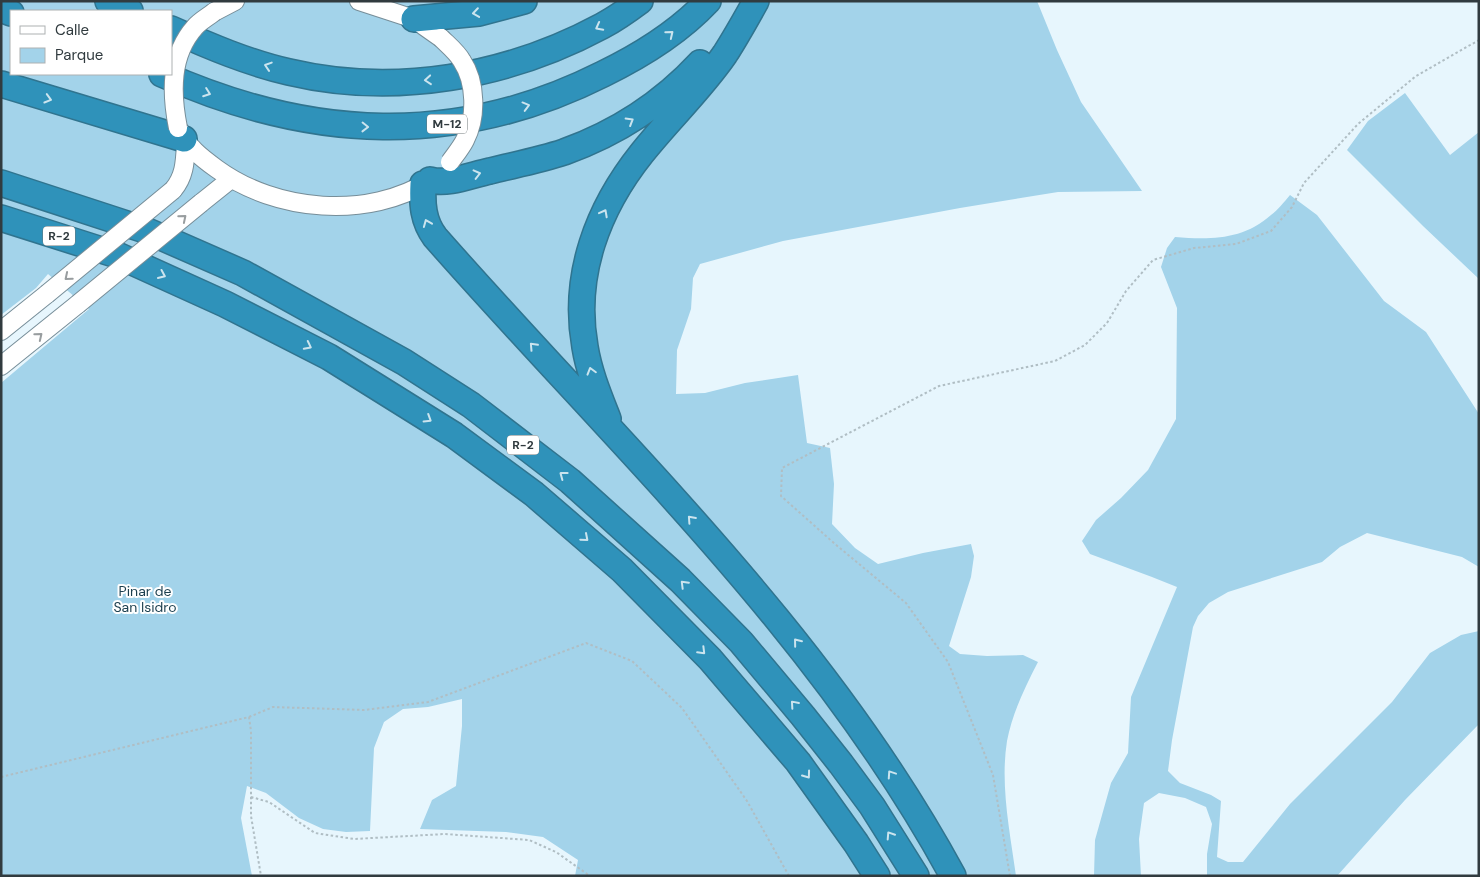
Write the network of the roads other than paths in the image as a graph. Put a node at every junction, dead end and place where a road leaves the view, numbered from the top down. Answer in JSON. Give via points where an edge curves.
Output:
{"nodes":[{"id":1,"x":108,"y":1,"type":"edge"},
{"id":2,"x":235,"y":1,"type":"edge"},
{"id":3,"x":359,"y":1,"type":"edge"},
{"id":4,"x":524,"y":1,"type":"edge"},
{"id":5,"x":640,"y":1,"type":"edge"},
{"id":6,"x":708,"y":1,"type":"edge"},
{"id":7,"x":747,"y":1,"type":"edge"},
{"id":8,"x":756,"y":1,"type":"edge"},
{"id":9,"x":128,"y":10,"type":"edge"},
{"id":10,"x":414,"y":20,"type":"junction"},
{"id":11,"x":172,"y":29,"type":"edge"},
{"id":12,"x":164,"y":75,"type":"edge"},
{"id":13,"x":1,"y":84,"type":"edge"},
{"id":14,"x":183,"y":137,"type":"junction"},
{"id":15,"x":231,"y":179,"type":"junction"},
{"id":16,"x":426,"y":182,"type":"junction"},
{"id":17,"x":1,"y":183,"type":"edge"},
{"id":18,"x":1,"y":218,"type":"edge"},
{"id":19,"x":1,"y":226,"type":"edge"},
{"id":20,"x":117,"y":255,"type":"junction"},
{"id":21,"x":1,"y":331,"type":"edge"},
{"id":22,"x":1,"y":366,"type":"edge"},
{"id":23,"x":614,"y":433,"type":"junction"},
{"id":24,"x":877,"y":876,"type":"edge"},
{"id":25,"x":916,"y":876,"type":"edge"},
{"id":26,"x":953,"y":876,"type":"edge"}],
"edges":[{"from":1,"to":9,"type":"highway"},
{"from":2,"to":14,"type":"street","bridge":true,"via":[[195,27],[181,49],[173,88]]},
{"from":3,"to":10,"type":"street"},
{"from":4,"to":10,"type":"highway","one_way":true,"via":[[479,13]]},
{"from":5,"to":11,"type":"highway","one_way":true,"via":[[604,25],[533,56],[499,68],[414,81],[372,83],[289,72],[232,54]]},
{"from":12,"to":6,"type":"highway","number":"M-12","one_way":true,"via":[[235,103],[284,116],[356,126],[441,125],[532,105],[578,87],[666,37]]},
{"from":16,"to":7,"type":"highway","one_way":true,"via":[[439,183],[562,152],[620,127],[650,108],[686,78],[729,29]]},
{"from":23,"to":8,"type":"highway","one_way":true,"via":[[591,372],[583,330],[582,295],[592,242],[602,214],[624,178],[725,54]]},
{"from":10,"to":16,"type":"street","bridge":true,"via":[[441,38],[462,60],[472,87],[473,106],[466,139],[450,162]]},
{"from":13,"to":14,"type":"highway","one_way":true},
{"from":14,"to":15,"type":"street","via":[[198,156]]},
{"from":14,"to":21,"type":"street","one_way":true,"bridge":true,"via":[[185,165],[180,182],[173,190]]},
{"from":15,"to":16,"type":"street","via":[[278,199],[310,205],[344,206],[390,198]]},
{"from":22,"to":15,"type":"street","one_way":true,"bridge":true},
{"from":23,"to":16,"type":"highway","one_way":true,"via":[[428,228],[422,203]]},
{"from":25,"to":17,"type":"highway","number":"R-2","one_way":true,"via":[[841,764],[741,642],[680,580],[570,481],[471,405],[404,362],[243,272],[145,230]]},
{"from":18,"to":20,"type":"highway","number":"R-2"},
{"from":19,"to":20,"type":"highway"},
{"from":20,"to":24,"type":"highway","number":"R-2","one_way":true,"via":[[225,304],[329,357],[454,435],[534,494],[622,570],[710,659],[798,762]]},
{"from":26,"to":23,"type":"highway","one_way":true,"via":[[898,784],[805,652],[741,574]]}]}
